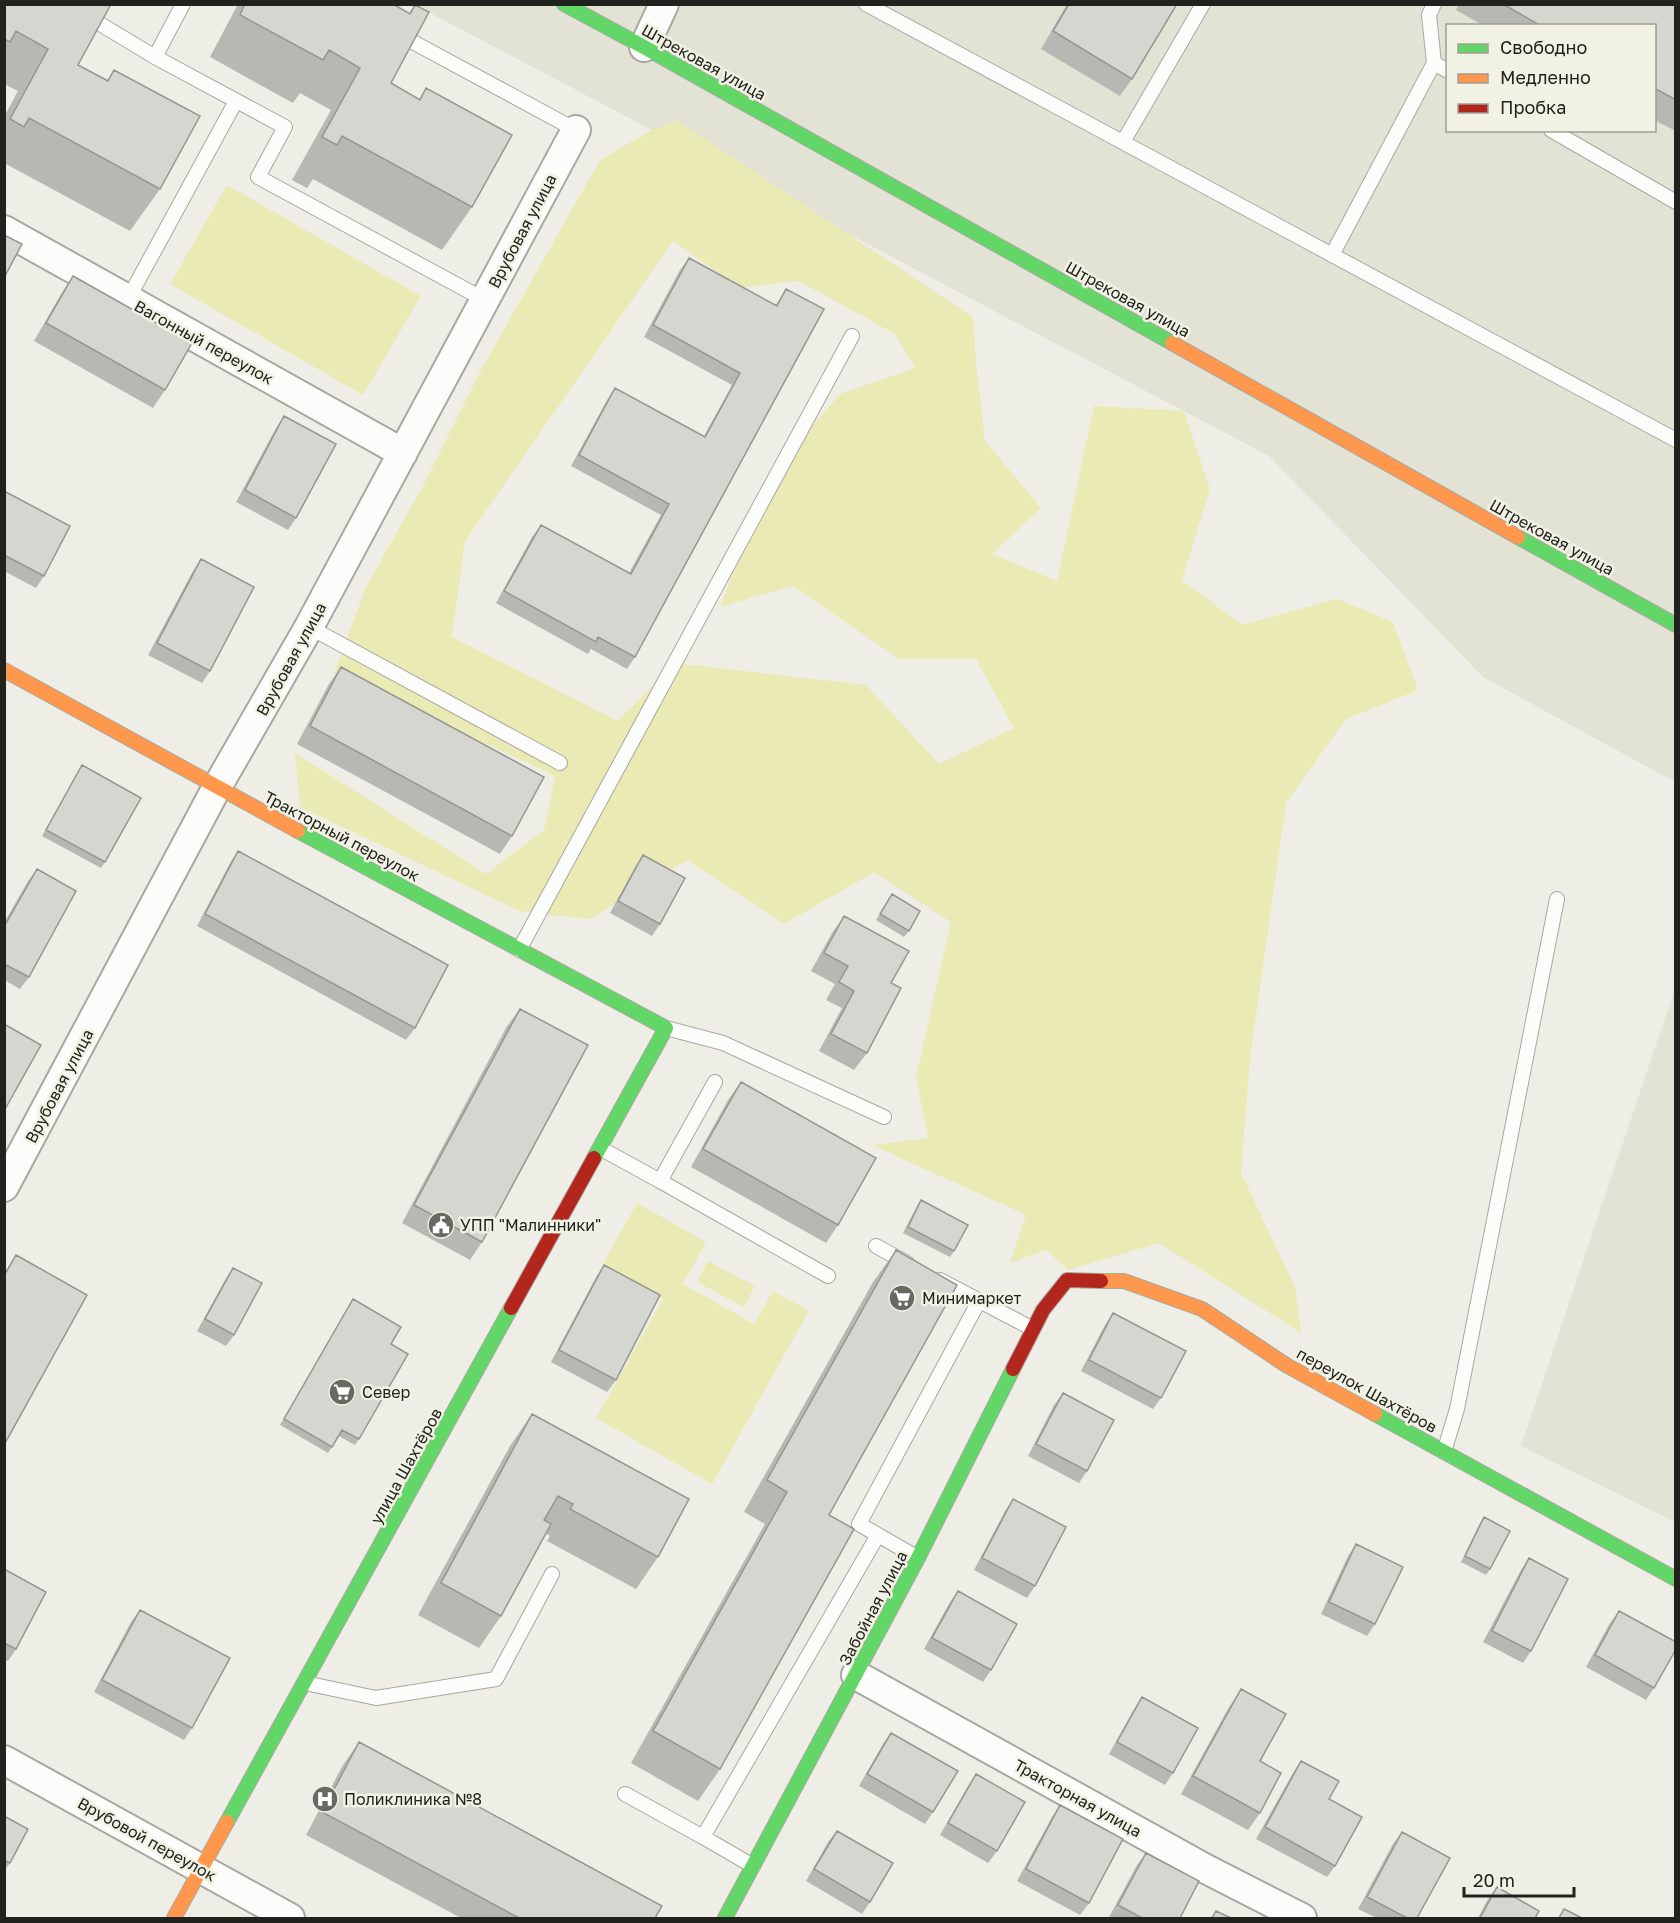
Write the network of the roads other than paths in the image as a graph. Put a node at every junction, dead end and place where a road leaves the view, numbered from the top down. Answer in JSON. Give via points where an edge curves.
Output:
{"nodes":[{"id":1,"x":67,"y":4,"type":"edge"},
{"id":2,"x":183,"y":4,"type":"edge"},
{"id":3,"x":564,"y":4,"type":"edge"},
{"id":4,"x":664,"y":4,"type":"edge"},
{"id":5,"x":866,"y":4,"type":"edge"},
{"id":6,"x":1203,"y":4,"type":"edge"},
{"id":7,"x":1434,"y":4,"type":"edge"},
{"id":8,"x":384,"y":26,"type":"edge"},
{"id":9,"x":644,"y":47,"type":"junction"},
{"id":10,"x":155,"y":57,"type":"junction"},
{"id":11,"x":1434,"y":63,"type":"junction"},
{"id":12,"x":1446,"y":70,"type":"edge"},
{"id":13,"x":236,"y":100,"type":"junction"},
{"id":14,"x":576,"y":130,"type":"joint"},
{"id":15,"x":1554,"y":132,"type":"edge"},
{"id":16,"x":1123,"y":142,"type":"junction"},
{"id":17,"x":1676,"y":202,"type":"edge"},
{"id":18,"x":4,"y":230,"type":"edge"},
{"id":19,"x":1332,"y":255,"type":"junction"},
{"id":20,"x":128,"y":299,"type":"junction"},
{"id":21,"x":485,"y":300,"type":"junction"},
{"id":22,"x":852,"y":336,"type":"dead end"},
{"id":23,"x":1676,"y":440,"type":"edge"},
{"id":24,"x":403,"y":453,"type":"junction"},
{"id":25,"x":1676,"y":625,"type":"edge"},
{"id":26,"x":309,"y":627,"type":"junction"},
{"id":27,"x":4,"y":670,"type":"edge"},
{"id":28,"x":560,"y":763,"type":"dead end"},
{"id":29,"x":217,"y":787,"type":"junction"},
{"id":30,"x":1557,"y":899,"type":"dead end"},
{"id":31,"x":519,"y":950,"type":"junction"},
{"id":32,"x":666,"y":1028,"type":"junction"},
{"id":33,"x":715,"y":1082,"type":"dead end"},
{"id":34,"x":884,"y":1116,"type":"dead end"},
{"id":35,"x":600,"y":1148,"type":"junction"},
{"id":36,"x":660,"y":1181,"type":"junction"},
{"id":37,"x":4,"y":1187,"type":"edge"},
{"id":38,"x":876,"y":1246,"type":"dead end"},
{"id":39,"x":828,"y":1276,"type":"dead end"},
{"id":40,"x":979,"y":1300,"type":"junction"},
{"id":41,"x":1043,"y":1310,"type":"joint"},
{"id":42,"x":1033,"y":1329,"type":"junction"},
{"id":43,"x":1444,"y":1452,"type":"junction"},
{"id":44,"x":878,"y":1535,"type":"junction"},
{"id":45,"x":918,"y":1558,"type":"junction"},
{"id":46,"x":552,"y":1574,"type":"edge"},
{"id":47,"x":1676,"y":1579,"type":"edge"},
{"id":48,"x":856,"y":1675,"type":"junction"},
{"id":49,"x":305,"y":1683,"type":"junction"},
{"id":50,"x":4,"y":1760,"type":"edge"},
{"id":51,"x":625,"y":1794,"type":"dead end"},
{"id":52,"x":703,"y":1837,"type":"junction"},
{"id":53,"x":754,"y":1867,"type":"junction"},
{"id":54,"x":202,"y":1869,"type":"junction"},
{"id":55,"x":174,"y":1918,"type":"edge"},
{"id":56,"x":290,"y":1918,"type":"edge"},
{"id":57,"x":725,"y":1918,"type":"edge"},
{"id":58,"x":1302,"y":1918,"type":"edge"}],
"edges":[{"from":1,"to":10,"type":"lane"},
{"from":2,"to":10,"type":"lane"},
{"from":3,"to":9,"type":"street","name":"Штрековая улица"},
{"from":4,"to":9,"type":"street"},
{"from":5,"to":16,"type":"lane"},
{"from":6,"to":16,"type":"lane"},
{"from":7,"to":11,"type":"lane","via":[[1429,15]]},
{"from":8,"to":14,"type":"lane"},
{"from":9,"to":25,"type":"street","name":"Штрековая улица"},
{"from":10,"to":13,"type":"lane"},
{"from":11,"to":12,"type":"lane"},
{"from":11,"to":19,"type":"lane"},
{"from":13,"to":20,"type":"lane"},
{"from":13,"to":21,"type":"lane","via":[[285,127],[258,177]]},
{"from":14,"to":21,"type":"street","name":"Врубовая улица"},
{"from":15,"to":17,"type":"lane"},
{"from":16,"to":19,"type":"lane"},
{"from":18,"to":20,"type":"street","name":"Вагонный переулок"},
{"from":19,"to":23,"type":"lane"},
{"from":20,"to":24,"type":"street","name":"Вагонный переулок"},
{"from":21,"to":24,"type":"street","name":"Врубовая улица"},
{"from":22,"to":31,"type":"lane"},
{"from":24,"to":26,"type":"street","name":"Врубовая улица"},
{"from":26,"to":28,"type":"lane"},
{"from":26,"to":29,"type":"street","name":"Врубовая улица"},
{"from":27,"to":29,"type":"street","name":"Тракторный переулок"},
{"from":29,"to":31,"type":"street","name":"Тракторный переулок"},
{"from":29,"to":37,"type":"street","name":"Врубовая улица"},
{"from":30,"to":43,"type":"lane","via":[[1457,1409]]},
{"from":31,"to":32,"type":"street","name":"Тракторный переулок"},
{"from":32,"to":34,"type":"lane","via":[[723,1043]]},
{"from":32,"to":35,"type":"street","name":"улица Шахтёров"},
{"from":33,"to":36,"type":"lane"},
{"from":35,"to":36,"type":"lane"},
{"from":35,"to":49,"type":"street","name":"улица Шахтёров"},
{"from":36,"to":39,"type":"lane"},
{"from":38,"to":40,"type":"lane"},
{"from":40,"to":42,"type":"lane"},
{"from":40,"to":44,"type":"lane","via":[[859,1524]]},
{"from":41,"to":42,"type":"street","name":"Забойная улица"},
{"from":41,"to":43,"type":"street","name":"переулок Шахтёров","via":[[1066,1280],[1124,1281],[1202,1309],[1286,1365]]},
{"from":42,"to":45,"type":"street","name":"Забойная улица"},
{"from":43,"to":47,"type":"street","name":"переулок Шахтёров"},
{"from":44,"to":45,"type":"lane"},
{"from":44,"to":52,"type":"lane"},
{"from":45,"to":48,"type":"street","name":"Забойная улица"},
{"from":46,"to":49,"type":"lane","via":[[496,1679],[376,1698]]},
{"from":48,"to":53,"type":"street","name":"Забойная улица"},
{"from":48,"to":58,"type":"street","name":"Тракторная улица"},
{"from":49,"to":54,"type":"street","name":"улица Шахтёров"},
{"from":50,"to":54,"type":"street","name":"Врубовой переулок"},
{"from":51,"to":52,"type":"lane"},
{"from":52,"to":53,"type":"lane"},
{"from":53,"to":57,"type":"street","name":"Забойная улица"},
{"from":54,"to":55,"type":"street","name":"улица Шахтёров"},
{"from":54,"to":56,"type":"street","name":"Врубовой переулок"}]}
